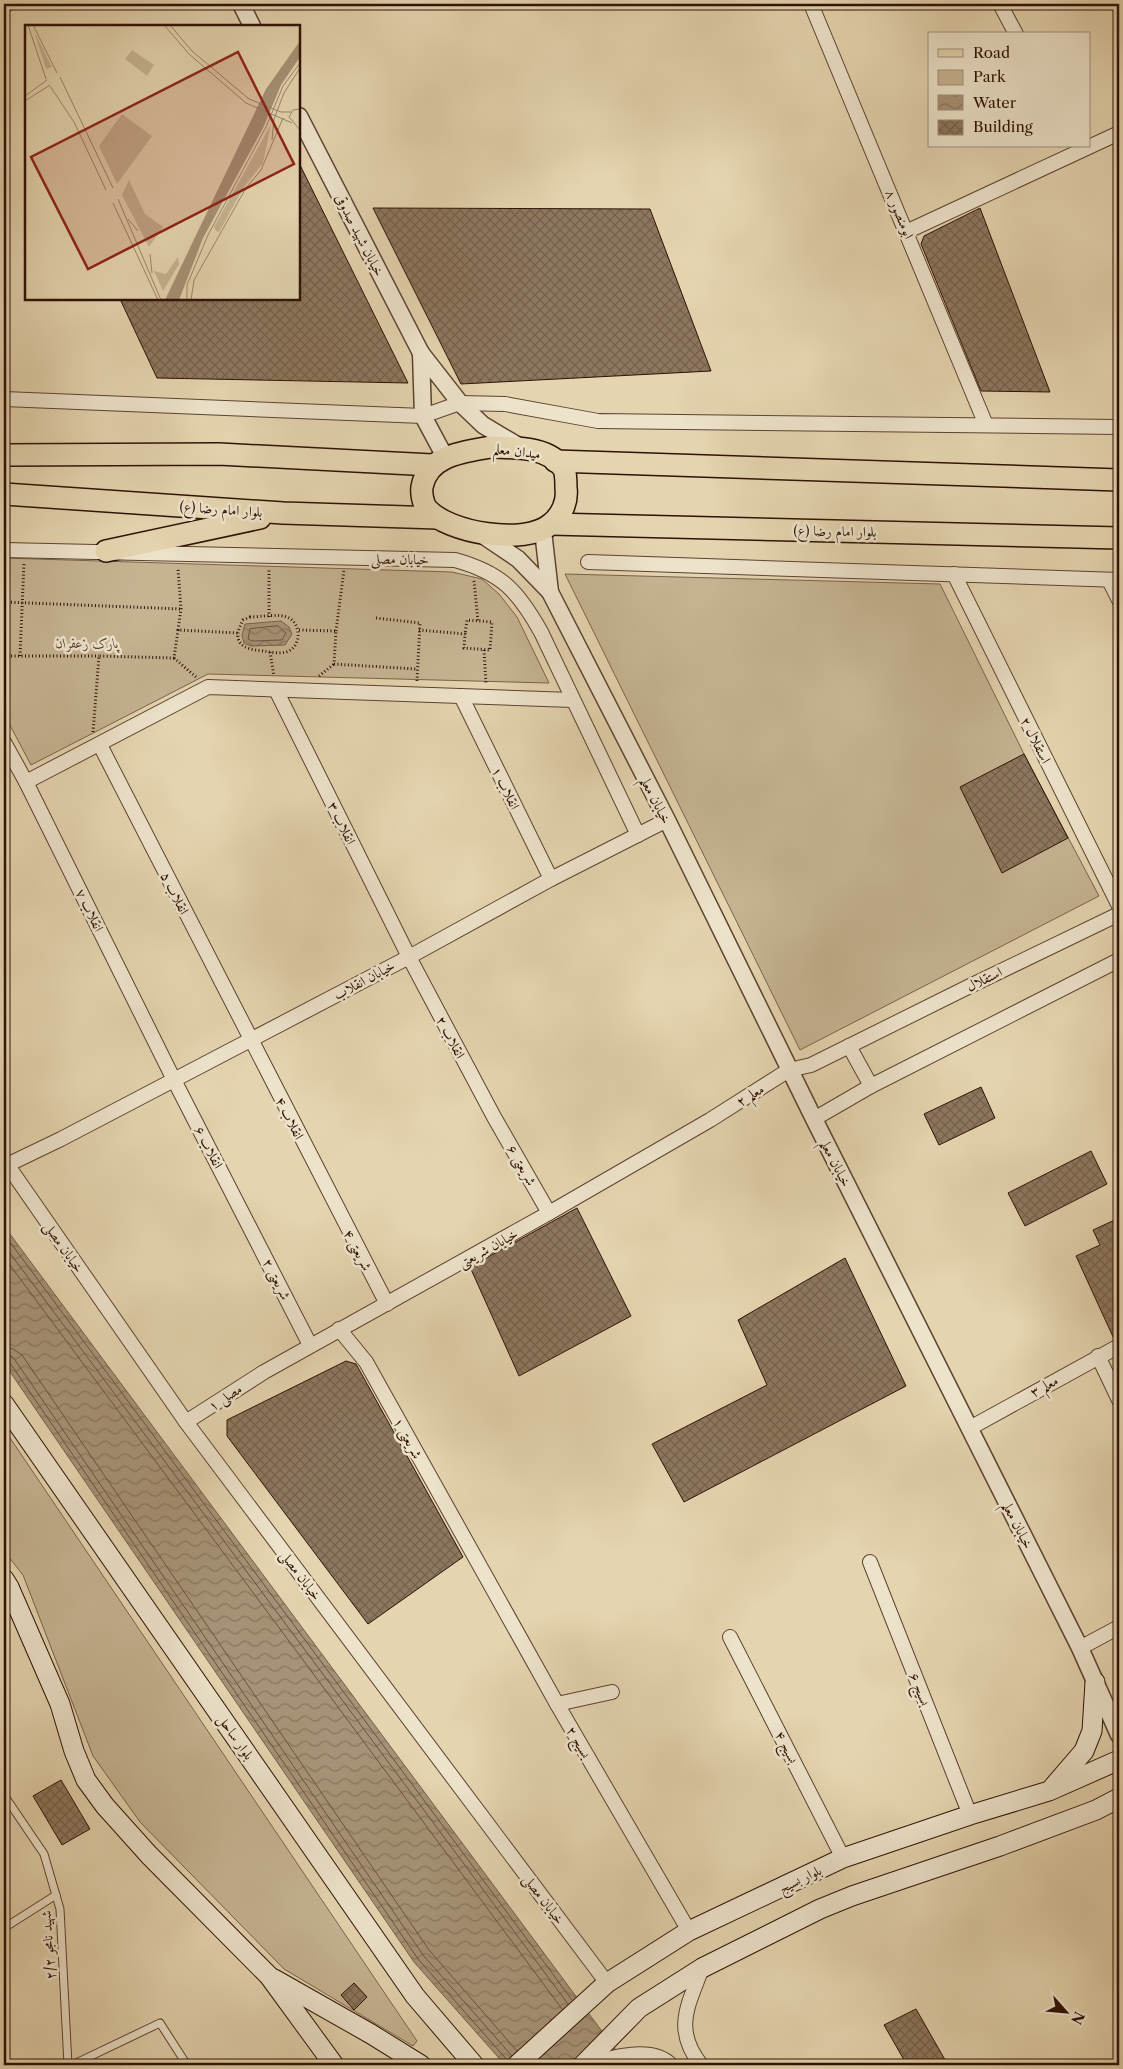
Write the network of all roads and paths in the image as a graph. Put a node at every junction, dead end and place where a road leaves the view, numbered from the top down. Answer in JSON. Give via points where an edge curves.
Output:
{"nodes":[{"id":1,"x":7,"y":4,"type":"edge"},
{"id":2,"x":241,"y":4,"type":"edge"},
{"id":3,"x":811,"y":4,"type":"edge"},
{"id":4,"x":1000,"y":4,"type":"edge"},
{"id":5,"x":4,"y":6,"type":"edge"},
{"id":6,"x":252,"y":25,"type":"edge"},
{"id":7,"x":1015,"y":32,"type":"edge"},
{"id":8,"x":300,"y":118,"type":"edge"},
{"id":9,"x":1119,"y":133,"type":"edge"},
{"id":10,"x":1090,"y":144,"type":"edge"},
{"id":11,"x":1077,"y":149,"type":"edge"},
{"id":12,"x":908,"y":231,"type":"junction"},
{"id":13,"x":421,"y":353,"type":"junction"},
{"id":14,"x":4,"y":399,"type":"edge"},
{"id":15,"x":460,"y":403,"type":"junction"},
{"id":16,"x":424,"y":416,"type":"junction"},
{"id":17,"x":986,"y":425,"type":"junction"},
{"id":18,"x":1119,"y":428,"type":"edge"},
{"id":19,"x":524,"y":449,"type":"junction"},
{"id":20,"x":4,"y":455,"type":"edge"},
{"id":21,"x":439,"y":461,"type":"junction"},
{"id":22,"x":555,"y":461,"type":"junction"},
{"id":23,"x":1119,"y":480,"type":"edge"},
{"id":24,"x":4,"y":494,"type":"edge"},
{"id":25,"x":283,"y":513,"type":"junction"},
{"id":26,"x":438,"y":518,"type":"junction"},
{"id":27,"x":547,"y":527,"type":"junction"},
{"id":28,"x":477,"y":531,"type":"junction"},
{"id":29,"x":1119,"y":538,"type":"edge"},
{"id":30,"x":4,"y":550,"type":"edge"},
{"id":31,"x":25,"y":550,"type":"junction"},
{"id":32,"x":106,"y":552,"type":"junction"},
{"id":33,"x":176,"y":553,"type":"junction"},
{"id":34,"x":269,"y":555,"type":"junction"},
{"id":35,"x":346,"y":558,"type":"junction"},
{"id":36,"x":588,"y":562,"type":"dead end"},
{"id":37,"x":954,"y":574,"type":"junction"},
{"id":38,"x":474,"y":580,"type":"dead end"},
{"id":39,"x":1114,"y":580,"type":"edge"},
{"id":40,"x":550,"y":592,"type":"junction"},
{"id":41,"x":1119,"y":600,"type":"edge"},
{"id":42,"x":4,"y":602,"type":"edge"},
{"id":43,"x":22,"y":604,"type":"junction"},
{"id":44,"x":181,"y":609,"type":"junction"},
{"id":45,"x":269,"y":616,"type":"junction"},
{"id":46,"x":376,"y":618,"type":"dead end"},
{"id":47,"x":478,"y":621,"type":"junction"},
{"id":48,"x":178,"y":630,"type":"junction"},
{"id":49,"x":299,"y":630,"type":"junction"},
{"id":50,"x":419,"y":630,"type":"junction"},
{"id":51,"x":336,"y":631,"type":"junction"},
{"id":52,"x":238,"y":633,"type":"junction"},
{"id":53,"x":465,"y":634,"type":"junction"},
{"id":54,"x":484,"y":650,"type":"junction"},
{"id":55,"x":270,"y":652,"type":"junction"},
{"id":56,"x":4,"y":656,"type":"edge"},
{"id":57,"x":20,"y":656,"type":"junction"},
{"id":58,"x":99,"y":656,"type":"junction"},
{"id":59,"x":174,"y":658,"type":"junction"},
{"id":60,"x":416,"y":669,"type":"junction"},
{"id":61,"x":208,"y":687,"type":"junction"},
{"id":62,"x":276,"y":690,"type":"junction"},
{"id":63,"x":418,"y":694,"type":"junction"},
{"id":64,"x":462,"y":696,"type":"junction"},
{"id":65,"x":487,"y":697,"type":"junction"},
{"id":66,"x":572,"y":700,"type":"junction"},
{"id":67,"x":4,"y":742,"type":"edge"},
{"id":68,"x":96,"y":748,"type":"junction"},
{"id":69,"x":26,"y":782,"type":"junction"},
{"id":70,"x":667,"y":820,"type":"junction"},
{"id":71,"x":638,"y":835,"type":"junction"},
{"id":72,"x":551,"y":879,"type":"junction"},
{"id":73,"x":1119,"y":906,"type":"edge"},
{"id":74,"x":1119,"y":914,"type":"edge"},
{"id":75,"x":409,"y":957,"type":"junction"},
{"id":76,"x":1119,"y":960,"type":"edge"},
{"id":77,"x":250,"y":1040,"type":"junction"},
{"id":78,"x":849,"y":1046,"type":"junction"},
{"id":79,"x":790,"y":1070,"type":"junction"},
{"id":80,"x":174,"y":1080,"type":"junction"},
{"id":81,"x":871,"y":1086,"type":"junction"},
{"id":82,"x":494,"y":1117,"type":"joint"},
{"id":83,"x":814,"y":1119,"type":"junction"},
{"id":84,"x":710,"y":1120,"type":"joint"},
{"id":85,"x":5,"y":1162,"type":"edge"},
{"id":86,"x":329,"y":1196,"type":"joint"},
{"id":87,"x":244,"y":1213,"type":"joint"},
{"id":88,"x":550,"y":1213,"type":"junction"},
{"id":89,"x":387,"y":1304,"type":"junction"},
{"id":90,"x":338,"y":1329,"type":"junction"},
{"id":91,"x":310,"y":1345,"type":"junction"},
{"id":92,"x":1119,"y":1346,"type":"edge"},
{"id":93,"x":1098,"y":1356,"type":"junction"},
{"id":94,"x":264,"y":1372,"type":"joint"},
{"id":95,"x":1119,"y":1400,"type":"edge"},
{"id":96,"x":4,"y":1404,"type":"edge"},
{"id":97,"x":186,"y":1422,"type":"junction"},
{"id":98,"x":970,"y":1428,"type":"junction"},
{"id":99,"x":472,"y":1552,"type":"joint"},
{"id":100,"x":870,"y":1562,"type":"dead end"},
{"id":101,"x":6,"y":1585,"type":"edge"},
{"id":102,"x":1119,"y":1627,"type":"edge"},
{"id":103,"x":730,"y":1637,"type":"dead end"},
{"id":104,"x":1080,"y":1648,"type":"junction"},
{"id":105,"x":1096,"y":1682,"type":"junction"},
{"id":106,"x":612,"y":1692,"type":"dead end"},
{"id":107,"x":557,"y":1704,"type":"junction"},
{"id":108,"x":1119,"y":1735,"type":"edge"},
{"id":109,"x":1119,"y":1760,"type":"edge"},
{"id":110,"x":1049,"y":1792,"type":"junction"},
{"id":111,"x":4,"y":1795,"type":"edge"},
{"id":112,"x":1119,"y":1798,"type":"edge"},
{"id":113,"x":970,"y":1815,"type":"junction"},
{"id":114,"x":843,"y":1858,"type":"junction"},
{"id":115,"x":56,"y":1895,"type":"junction"},
{"id":116,"x":4,"y":1928,"type":"edge"},
{"id":117,"x":689,"y":1931,"type":"junction"},
{"id":118,"x":702,"y":1968,"type":"junction"},
{"id":119,"x":269,"y":1976,"type":"junction"},
{"id":120,"x":607,"y":1983,"type":"junction"},
{"id":121,"x":669,"y":2063,"type":"edge"},
{"id":122,"x":701,"y":2064,"type":"edge"},
{"id":123,"x":68,"y":2065,"type":"edge"},
{"id":124,"x":72,"y":2065,"type":"edge"},
{"id":125,"x":186,"y":2065,"type":"edge"},
{"id":126,"x":334,"y":2065,"type":"edge"},
{"id":127,"x":421,"y":2065,"type":"edge"},
{"id":128,"x":474,"y":2065,"type":"edge"},
{"id":129,"x":517,"y":2065,"type":"edge"},
{"id":130,"x":584,"y":2065,"type":"edge"},
{"id":131,"x":686,"y":2065,"type":"edge"}],
"edges":[{"from":1,"to":5,"type":"street"},
{"from":2,"to":6,"type":"street"},
{"from":3,"to":12,"type":"street","name":"ابومنصور ۸"},
{"from":4,"to":7,"type":"street"},
{"from":8,"to":13,"type":"street","name":"خیابان شهید صدوقی"},
{"from":9,"to":10,"type":"street"},
{"from":11,"to":12,"type":"street"},
{"from":12,"to":17,"type":"street","name":"ابومنصور ۸"},
{"from":13,"to":15,"type":"street"},
{"from":13,"to":16,"type":"street"},
{"from":14,"to":16,"type":"street"},
{"from":15,"to":16,"type":"street"},
{"from":15,"to":17,"type":"street","via":[[505,404],[598,421]]},
{"from":15,"to":19,"type":"street","via":[[483,425]]},
{"from":16,"to":21,"type":"street"},
{"from":17,"to":18,"type":"street"},
{"from":19,"to":21,"type":"main road","name":"میدان معلم","via":[[491,447],[459,452]]},
{"from":19,"to":22,"type":"main road","name":"میدان معلم","via":[[549,455]]},
{"from":20,"to":21,"type":"main road","via":[[219,454]]},
{"from":21,"to":26,"type":"main road","via":[[424,478],[421,491],[425,508]]},
{"from":22,"to":23,"type":"main road"},
{"from":22,"to":27,"type":"main road","name":"میدان معلم","via":[[564,470],[567,496],[559,518]]},
{"from":24,"to":25,"type":"main road","name":"بلوار امام رضا (ع)"},
{"from":25,"to":26,"type":"main road","name":"بلوار امام رضا (ع)"},
{"from":25,"to":32,"type":"main road"},
{"from":26,"to":28,"type":"main road"},
{"from":27,"to":28,"type":"main road","via":[[515,536]]},
{"from":27,"to":29,"type":"main road","name":"بلوار امام رضا (ع)"},
{"from":27,"to":40,"type":"street"},
{"from":28,"to":40,"type":"street","via":[[518,559]]},
{"from":30,"to":31,"type":"street","name":"خیابان مصلی"},
{"from":31,"to":32,"type":"street","name":"خیابان مصلی"},
{"from":31,"to":43,"type":"path"},
{"from":32,"to":33,"type":"street","name":"خیابان مصلی"},
{"from":33,"to":34,"type":"street","name":"خیابان مصلی"},
{"from":33,"to":44,"type":"path"},
{"from":34,"to":35,"type":"street","name":"خیابان مصلی"},
{"from":34,"to":45,"type":"path"},
{"from":35,"to":51,"type":"path"},
{"from":35,"to":66,"type":"street","name":"خیابان مصلی","via":[[455,560],[480,567],[505,582],[527,607]]},
{"from":36,"to":37,"type":"street"},
{"from":37,"to":39,"type":"street"},
{"from":37,"to":73,"type":"street","name":"استقلال ۲"},
{"from":38,"to":47,"type":"path"},
{"from":39,"to":41,"type":"street"},
{"from":40,"to":70,"type":"street","name":"خیابان معلم"},
{"from":42,"to":43,"type":"path"},
{"from":43,"to":44,"type":"path"},
{"from":43,"to":57,"type":"path"},
{"from":44,"to":48,"type":"path"},
{"from":45,"to":49,"type":"path","via":[[288,618]]},
{"from":45,"to":52,"type":"path","via":[[243,620]]},
{"from":46,"to":50,"type":"path","via":[[420,623]]},
{"from":47,"to":53,"type":"path","via":[[467,620]]},
{"from":47,"to":54,"type":"path","via":[[492,622],[490,650]]},
{"from":48,"to":52,"type":"path"},
{"from":48,"to":59,"type":"path"},
{"from":49,"to":51,"type":"path"},
{"from":49,"to":55,"type":"path","via":[[293,648],[288,652]]},
{"from":50,"to":53,"type":"path"},
{"from":50,"to":60,"type":"path"},
{"from":51,"to":60,"type":"path","via":[[334,664]]},
{"from":52,"to":55,"type":"path","via":[[242,647]]},
{"from":53,"to":54,"type":"path","via":[[464,648]]},
{"from":54,"to":65,"type":"path"},
{"from":55,"to":62,"type":"path"},
{"from":56,"to":57,"type":"path"},
{"from":57,"to":58,"type":"path"},
{"from":58,"to":59,"type":"path"},
{"from":58,"to":68,"type":"path"},
{"from":59,"to":61,"type":"path"},
{"from":60,"to":63,"type":"path"},
{"from":61,"to":62,"type":"street"},
{"from":61,"to":68,"type":"street"},
{"from":62,"to":63,"type":"street"},
{"from":62,"to":75,"type":"street","name":"انقلاب ۳"},
{"from":63,"to":64,"type":"street"},
{"from":64,"to":65,"type":"street"},
{"from":64,"to":72,"type":"street","name":"انقلاب ۱"},
{"from":65,"to":66,"type":"street"},
{"from":66,"to":71,"type":"street","name":"خیابان مصلی"},
{"from":67,"to":69,"type":"street","name":"انقلاب ۷"},
{"from":68,"to":69,"type":"street"},
{"from":68,"to":77,"type":"street","name":"انقلاب ۵"},
{"from":69,"to":80,"type":"street","name":"انقلاب ۷"},
{"from":70,"to":71,"type":"street","name":"خیابان انقلاب"},
{"from":70,"to":79,"type":"street","name":"خیابان معلم"},
{"from":71,"to":72,"type":"street","name":"خیابان انقلاب"},
{"from":72,"to":75,"type":"street","name":"خیابان انقلاب"},
{"from":74,"to":78,"type":"street","name":"استقلال"},
{"from":75,"to":77,"type":"street","name":"خیابان انقلاب"},
{"from":75,"to":82,"type":"street","name":"انقلاب ۲"},
{"from":76,"to":81,"type":"street"},
{"from":77,"to":80,"type":"street","name":"خیابان انقلاب"},
{"from":77,"to":86,"type":"street","name":"انقلاب ۴"},
{"from":78,"to":79,"type":"street","name":"استقلال","via":[[812,1065]]},
{"from":78,"to":81,"type":"street"},
{"from":79,"to":83,"type":"street","name":"خیابان معلم"},
{"from":79,"to":84,"type":"street","name":"معلم ۲"},
{"from":80,"to":85,"type":"street","name":"خیابان انقلاب","via":[[61,1139]]},
{"from":80,"to":87,"type":"street","name":"انقلاب ۶"},
{"from":81,"to":83,"type":"street"},
{"from":82,"to":88,"type":"street","name":"شریعتی ۶"},
{"from":83,"to":98,"type":"street","name":"خیابان معلم"},
{"from":84,"to":88,"type":"street","name":"خیابان شریعتی"},
{"from":85,"to":97,"type":"street","name":"خیابان مصلی"},
{"from":86,"to":89,"type":"street","name":"شریعتی ۴"},
{"from":87,"to":91,"type":"street","name":"شریعتی ۲"},
{"from":88,"to":89,"type":"street","name":"خیابان شریعتی"},
{"from":89,"to":90,"type":"street","name":"خیابان شریعتی"},
{"from":90,"to":91,"type":"street","name":"خیابان شریعتی"},
{"from":90,"to":99,"type":"street","name":"شریعتی ۱","via":[[366,1362]]},
{"from":91,"to":94,"type":"street","name":"خیابان شریعتی"},
{"from":92,"to":93,"type":"street","name":"معلم ۳"},
{"from":93,"to":95,"type":"street"},
{"from":93,"to":98,"type":"street","name":"معلم ۳"},
{"from":94,"to":97,"type":"street","name":"مصلی ۱"},
{"from":96,"to":128,"type":"main road","name":"بلوار ساحل","via":[[415,1996]]},
{"from":97,"to":120,"type":"street","name":"خیابان مصلی"},
{"from":98,"to":104,"type":"street","name":"خیابان معلم"},
{"from":99,"to":107,"type":"street","name":"بسیج ۲"},
{"from":100,"to":113,"type":"street","name":"بسیج ۶"},
{"from":101,"to":119,"type":"main road","via":[[60,1704],[86,1780],[149,1855]]},
{"from":102,"to":104,"type":"street"},
{"from":103,"to":114,"type":"street","name":"بسیج ۴"},
{"from":104,"to":105,"type":"street","name":"خیابان معلم"},
{"from":105,"to":108,"type":"street","name":"خیابان معلم"},
{"from":105,"to":110,"type":"main road","via":[[1092,1731],[1084,1751]]},
{"from":106,"to":107,"type":"street"},
{"from":107,"to":117,"type":"street","name":"بسیج ۲"},
{"from":109,"to":110,"type":"main road","name":"بلوار بسیج"},
{"from":110,"to":113,"type":"main road","name":"بلوار بسیج"},
{"from":111,"to":115,"type":"lane","name":"شهید نامجو ۲/۲","via":[[44,1854]]},
{"from":112,"to":118,"type":"main road","via":[[1096,1810],[1000,1846],[820,1908]]},
{"from":113,"to":114,"type":"main road","name":"بلوار بسیج"},
{"from":114,"to":117,"type":"main road","name":"بلوار بسیج"},
{"from":115,"to":116,"type":"lane"},
{"from":115,"to":123,"type":"lane","name":"شهید نامجو ۲/۲","via":[[60,1910]]},
{"from":117,"to":120,"type":"main road","name":"بلوار بسیج"},
{"from":118,"to":122,"type":"street","via":[[687,2010],[684,2032]]},
{"from":118,"to":130,"type":"main road","via":[[639,2008]]},
{"from":119,"to":126,"type":"main road"},
{"from":119,"to":127,"type":"main road"},
{"from":120,"to":129,"type":"main road","name":"بلوار بسیج"},
{"from":121,"to":130,"type":"street","via":[[639,2054]]},
{"from":122,"to":131,"type":"street","via":[[690,2062]]},
{"from":124,"to":125,"type":"lane","via":[[160,2023]]}]}
